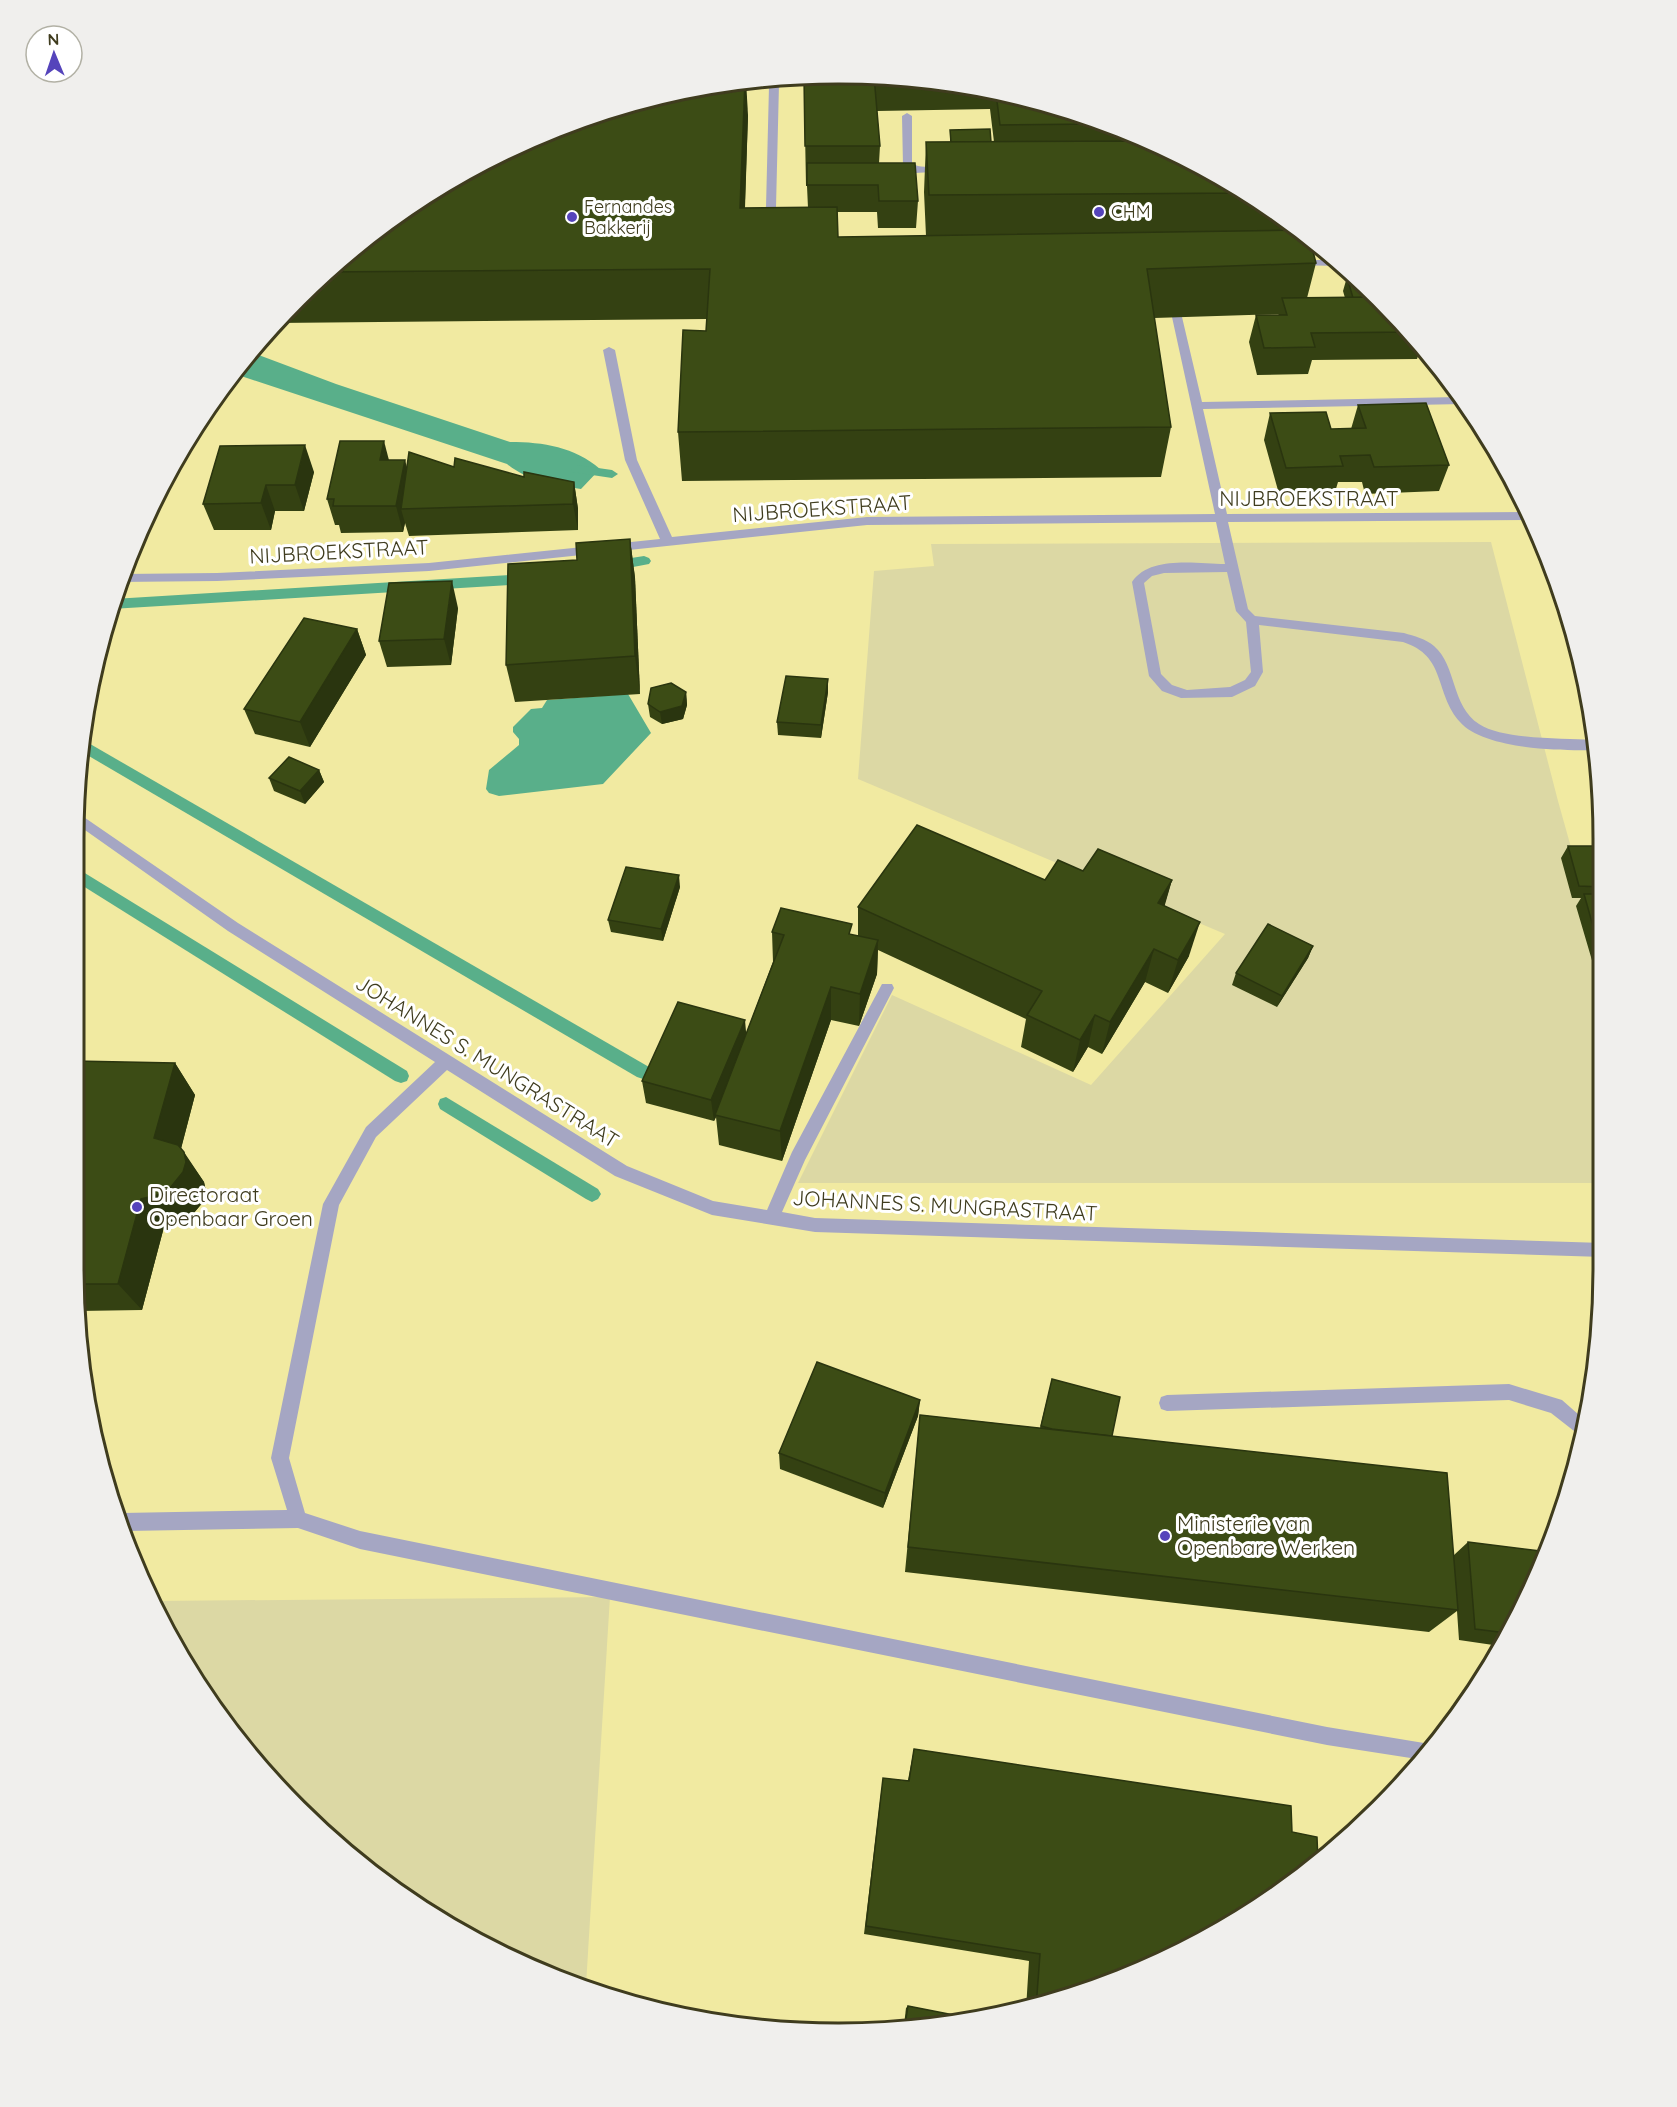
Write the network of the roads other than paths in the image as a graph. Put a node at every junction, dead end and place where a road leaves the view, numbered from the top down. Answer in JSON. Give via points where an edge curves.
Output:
{"nodes":[{"id":1,"x":774,"y":87,"type":"edge"},
{"id":2,"x":907,"y":116,"type":"dead end"},
{"id":3,"x":962,"y":169,"type":"edge"},
{"id":4,"x":793,"y":226,"type":"edge"},
{"id":5,"x":1287,"y":263,"type":"edge"},
{"id":6,"x":1326,"y":263,"type":"edge"},
{"id":7,"x":1177,"y":317,"type":"edge"},
{"id":8,"x":609,"y":350,"type":"dead end"},
{"id":9,"x":1453,"y":401,"type":"edge"},
{"id":10,"x":1195,"y":406,"type":"junction"},
{"id":11,"x":1520,"y":516,"type":"edge"},
{"id":12,"x":1222,"y":519,"type":"junction"},
{"id":13,"x":668,"y":542,"type":"junction"},
{"id":14,"x":1233,"y":568,"type":"junction"},
{"id":15,"x":131,"y":578,"type":"edge"},
{"id":16,"x":1251,"y":620,"type":"junction"},
{"id":17,"x":1587,"y":746,"type":"edge"},
{"id":18,"x":85,"y":823,"type":"edge"},
{"id":19,"x":887,"y":988,"type":"dead end"},
{"id":20,"x":447,"y":1061,"type":"junction"},
{"id":21,"x":772,"y":1218,"type":"junction"},
{"id":22,"x":1593,"y":1250,"type":"edge"},
{"id":23,"x":1167,"y":1403,"type":"dead end"},
{"id":24,"x":1577,"y":1424,"type":"edge"},
{"id":25,"x":298,"y":1519,"type":"junction"},
{"id":26,"x":128,"y":1522,"type":"edge"},
{"id":27,"x":1419,"y":1750,"type":"edge"}],
"edges":[{"from":1,"to":4,"type":"street","via":[[771,207],[777,218]]},
{"from":2,"to":3,"type":"street","via":[[908,164],[915,170]]},
{"from":5,"to":6,"type":"street"},
{"from":7,"to":10,"type":"street"},
{"from":8,"to":13,"type":"street","via":[[631,460]]},
{"from":9,"to":10,"type":"street"},
{"from":10,"to":12,"type":"street"},
{"from":11,"to":12,"type":"street","name":"NIJBROEKSTRAAT"},
{"from":12,"to":13,"type":"street","name":"NIJBROEKSTRAAT","via":[[867,521]]},
{"from":12,"to":14,"type":"street"},
{"from":13,"to":15,"type":"street","name":"NIJBROEKSTRAAT","via":[[429,567]]},
{"from":14,"to":16,"type":"street","via":[[1242,611]]},
{"from":14,"to":16,"type":"street","via":[[1164,569],[1148,572],[1138,582],[1155,676],[1167,688],[1186,695],[1232,692],[1250,683],[1257,672]]},
{"from":16,"to":17,"type":"street","via":[[1404,638],[1432,651],[1458,711],[1477,729],[1524,740]]},
{"from":18,"to":20,"type":"street","name":"JOHANNES S. MUNGRASTRAAT","via":[[234,927]]},
{"from":19,"to":21,"type":"street","via":[[798,1157]]},
{"from":20,"to":21,"type":"street","name":"JOHANNES S. MUNGRASTRAAT","via":[[621,1171],[712,1209]]},
{"from":20,"to":25,"type":"street","via":[[371,1132],[331,1204],[280,1458]]},
{"from":21,"to":22,"type":"street","name":"JOHANNES S. MUNGRASTRAAT","via":[[815,1225]]},
{"from":23,"to":24,"type":"street","via":[[1509,1392],[1556,1406]]},
{"from":25,"to":26,"type":"street"},
{"from":25,"to":27,"type":"street","via":[[360,1540],[1315,1734]]}]}
